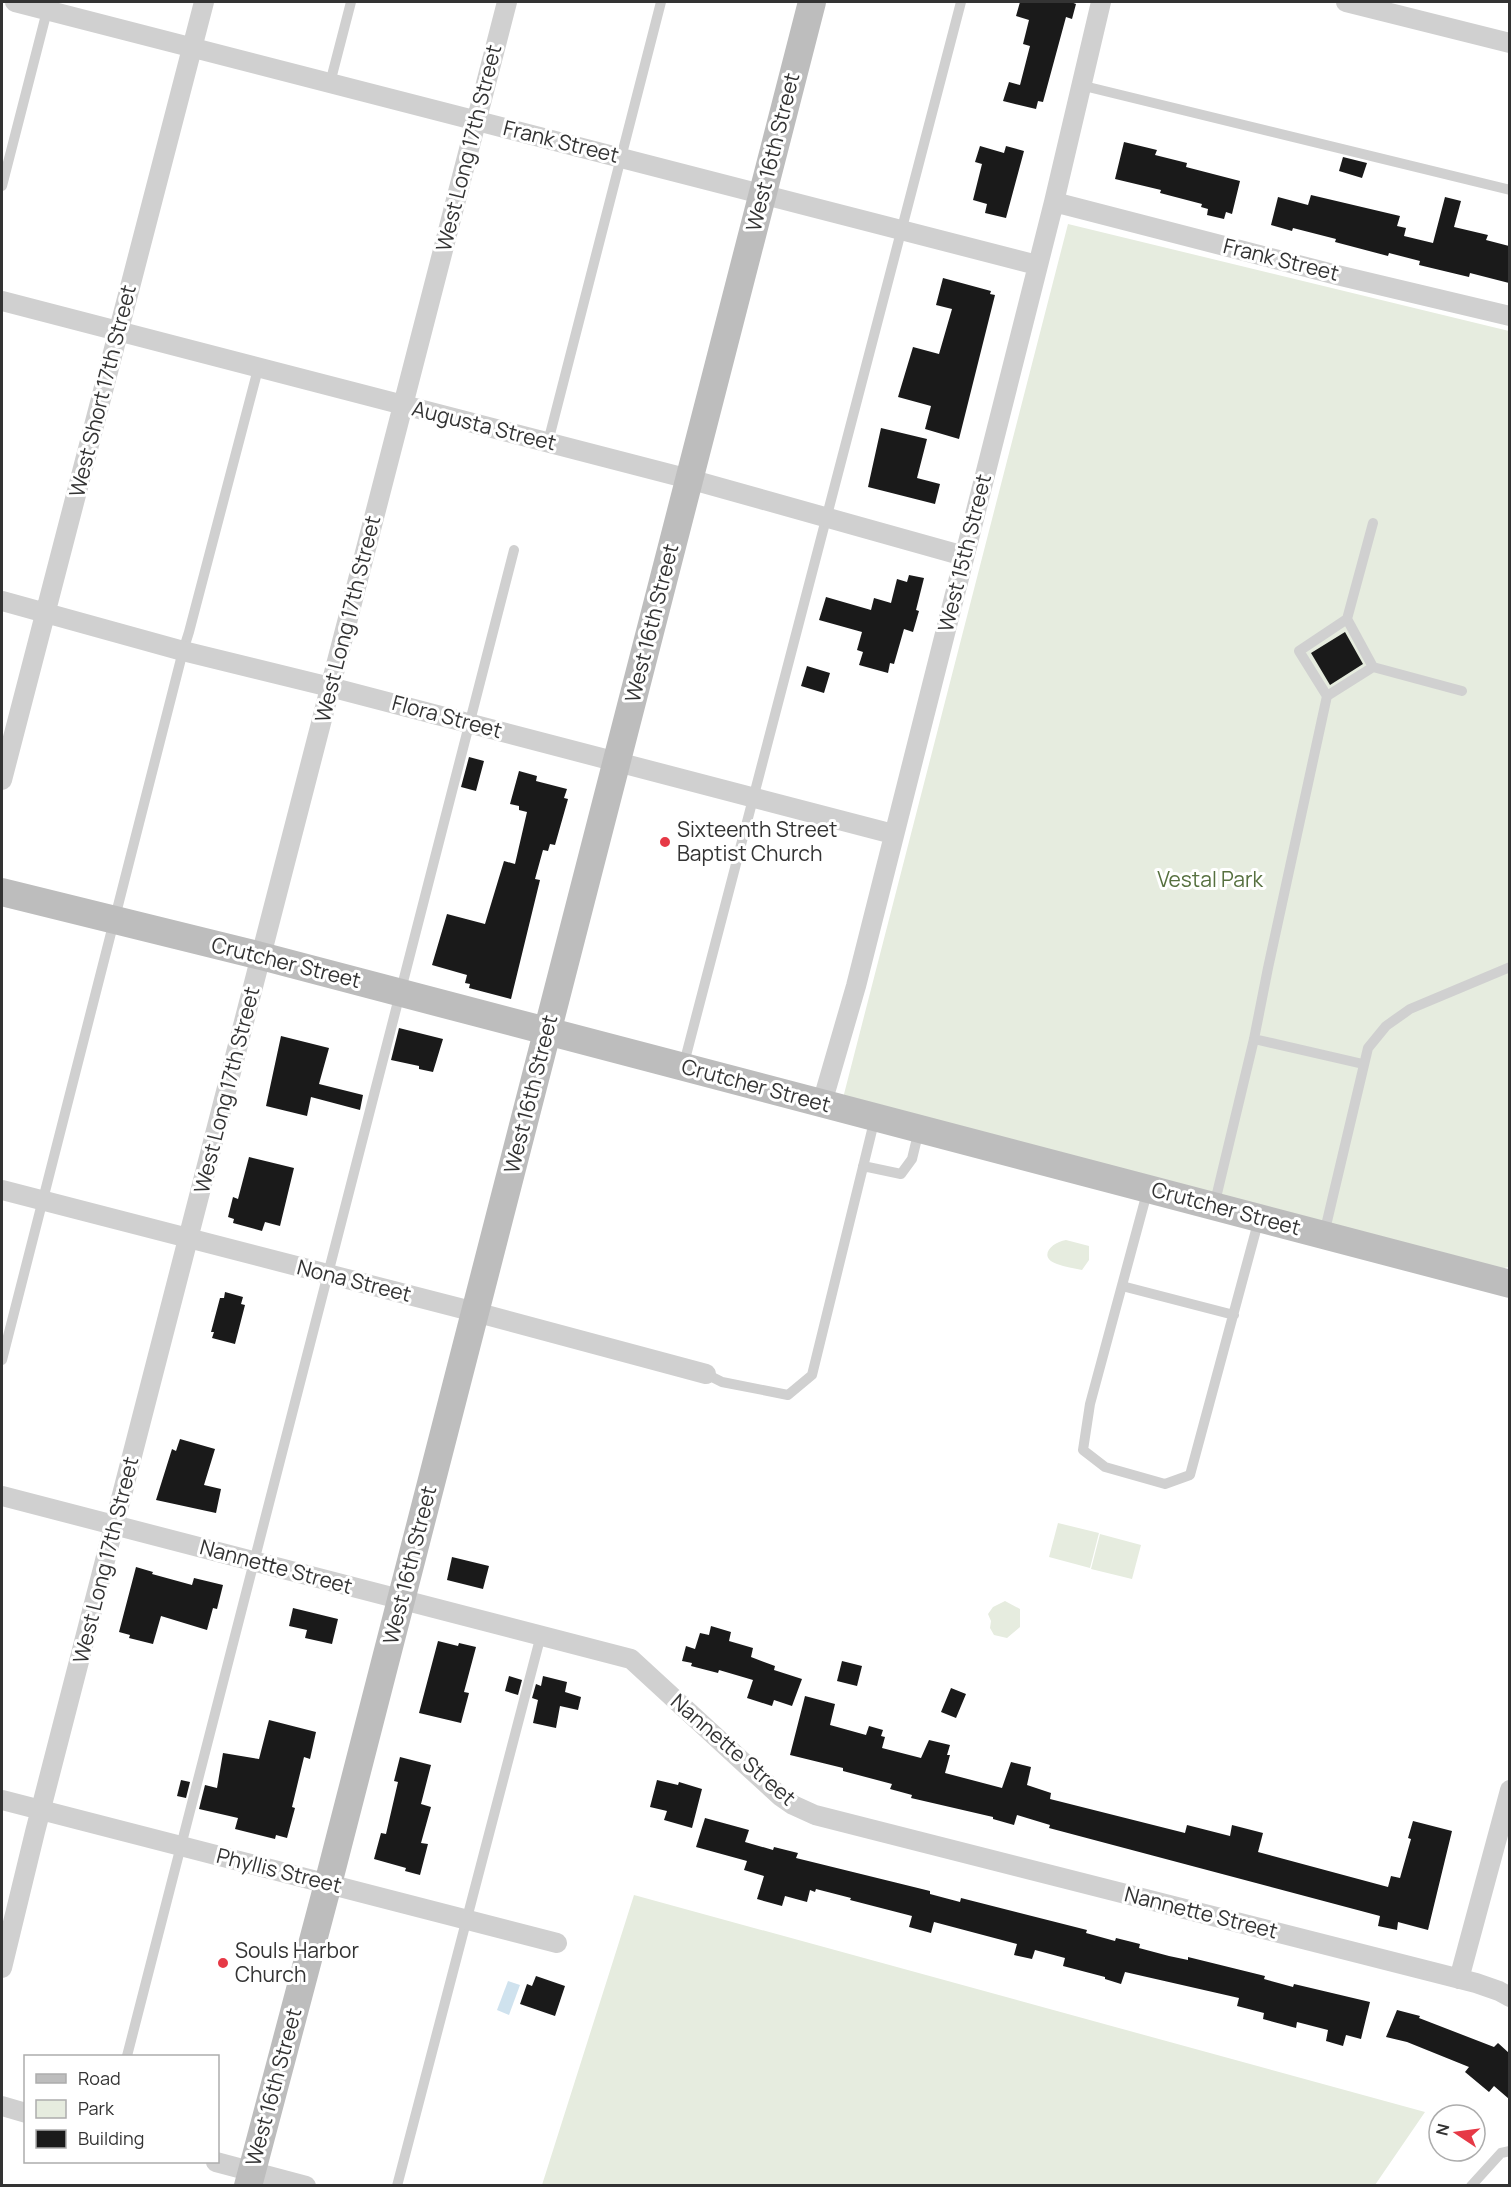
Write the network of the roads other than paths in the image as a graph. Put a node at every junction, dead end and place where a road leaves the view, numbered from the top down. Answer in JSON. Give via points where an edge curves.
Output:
{"nodes":[{"id":1,"x":15,"y":2,"type":"edge"},
{"id":2,"x":204,"y":2,"type":"edge"},
{"id":3,"x":351,"y":2,"type":"edge"},
{"id":4,"x":507,"y":2,"type":"edge"},
{"id":5,"x":661,"y":2,"type":"edge"},
{"id":6,"x":812,"y":2,"type":"edge"},
{"id":7,"x":961,"y":2,"type":"edge"},
{"id":8,"x":1101,"y":2,"type":"edge"},
{"id":9,"x":1346,"y":2,"type":"edge"},
{"id":10,"x":48,"y":6,"type":"edge"},
{"id":11,"x":1509,"y":43,"type":"edge"},
{"id":12,"x":192,"y":47,"type":"junction"},
{"id":13,"x":330,"y":83,"type":"junction"},
{"id":14,"x":1080,"y":85,"type":"junction"},
{"id":15,"x":476,"y":121,"type":"junction"},
{"id":16,"x":621,"y":158,"type":"junction"},
{"id":17,"x":2,"y":186,"type":"edge"},
{"id":18,"x":1509,"y":190,"type":"edge"},
{"id":19,"x":763,"y":194,"type":"junction"},
{"id":20,"x":1054,"y":202,"type":"junction"},
{"id":21,"x":901,"y":230,"type":"junction"},
{"id":22,"x":1038,"y":265,"type":"junction"},
{"id":23,"x":2,"y":301,"type":"edge"},
{"id":24,"x":1509,"y":316,"type":"edge"},
{"id":25,"x":119,"y":331,"type":"junction"},
{"id":26,"x":258,"y":369,"type":"junction"},
{"id":27,"x":403,"y":405,"type":"junction"},
{"id":28,"x":548,"y":442,"type":"junction"},
{"id":29,"x":689,"y":479,"type":"junction"},
{"id":30,"x":825,"y":519,"type":"junction"},
{"id":31,"x":1373,"y":523,"type":"dead end"},
{"id":32,"x":514,"y":550,"type":"dead end"},
{"id":33,"x":964,"y":556,"type":"junction"},
{"id":34,"x":2,"y":601,"type":"edge"},
{"id":35,"x":46,"y":613,"type":"junction"},
{"id":36,"x":1347,"y":619,"type":"junction"},
{"id":37,"x":183,"y":651,"type":"junction"},
{"id":38,"x":1373,"y":667,"type":"junction"},
{"id":39,"x":330,"y":687,"type":"junction"},
{"id":40,"x":1462,"y":691,"type":"dead end"},
{"id":41,"x":1327,"y":696,"type":"junction"},
{"id":42,"x":470,"y":723,"type":"junction"},
{"id":43,"x":617,"y":762,"type":"junction"},
{"id":44,"x":2,"y":780,"type":"edge"},
{"id":45,"x":753,"y":797,"type":"junction"},
{"id":46,"x":893,"y":834,"type":"junction"},
{"id":47,"x":2,"y":892,"type":"edge"},
{"id":48,"x":114,"y":921,"type":"junction"},
{"id":49,"x":261,"y":956,"type":"junction"},
{"id":50,"x":1509,"y":967,"type":"edge"},
{"id":51,"x":400,"y":993,"type":"junction"},
{"id":52,"x":548,"y":1031,"type":"junction"},
{"id":53,"x":1254,"y":1039,"type":"junction"},
{"id":54,"x":1363,"y":1064,"type":"junction"},
{"id":55,"x":683,"y":1067,"type":"junction"},
{"id":56,"x":822,"y":1103,"type":"junction"},
{"id":57,"x":875,"y":1117,"type":"junction"},
{"id":58,"x":920,"y":1129,"type":"junction"},
{"id":59,"x":863,"y":1167,"type":"junction"},
{"id":60,"x":1149,"y":1189,"type":"junction"},
{"id":61,"x":2,"y":1190,"type":"edge"},
{"id":62,"x":41,"y":1200,"type":"junction"},
{"id":63,"x":1214,"y":1206,"type":"junction"},
{"id":64,"x":1259,"y":1218,"type":"junction"},
{"id":65,"x":1324,"y":1235,"type":"junction"},
{"id":66,"x":189,"y":1238,"type":"junction"},
{"id":67,"x":328,"y":1274,"type":"junction"},
{"id":68,"x":1509,"y":1284,"type":"edge"},
{"id":69,"x":1122,"y":1286,"type":"junction"},
{"id":70,"x":475,"y":1312,"type":"junction"},
{"id":71,"x":1234,"y":1315,"type":"junction"},
{"id":72,"x":2,"y":1360,"type":"edge"},
{"id":73,"x":706,"y":1374,"type":"joint"},
{"id":74,"x":2,"y":1496,"type":"edge"},
{"id":75,"x":115,"y":1525,"type":"junction"},
{"id":76,"x":254,"y":1561,"type":"junction"},
{"id":77,"x":401,"y":1599,"type":"junction"},
{"id":78,"x":541,"y":1635,"type":"junction"},
{"id":79,"x":1509,"y":1790,"type":"edge"},
{"id":80,"x":2,"y":1800,"type":"edge"},
{"id":81,"x":41,"y":1810,"type":"junction"},
{"id":82,"x":181,"y":1846,"type":"junction"},
{"id":83,"x":328,"y":1884,"type":"junction"},
{"id":84,"x":467,"y":1920,"type":"junction"},
{"id":85,"x":557,"y":1942,"type":"dead end"},
{"id":86,"x":2,"y":1968,"type":"edge"},
{"id":87,"x":1459,"y":1979,"type":"junction"},
{"id":88,"x":1509,"y":1997,"type":"edge"},
{"id":89,"x":127,"y":2055,"type":"edge"},
{"id":90,"x":2,"y":2106,"type":"edge"},
{"id":91,"x":24,"y":2112,"type":"edge"},
{"id":92,"x":1509,"y":2151,"type":"edge"},
{"id":93,"x":218,"y":2163,"type":"edge"},
{"id":94,"x":250,"y":2178,"type":"edge"},
{"id":95,"x":1476,"y":2184,"type":"edge"},
{"id":96,"x":306,"y":2186,"type":"edge"},
{"id":97,"x":397,"y":2186,"type":"edge"}],
"edges":[{"from":1,"to":10,"type":"street","name":"Frank Street"},
{"from":2,"to":12,"type":"street","name":"West Short 17th Street"},
{"from":3,"to":13,"type":"lane"},
{"from":4,"to":15,"type":"street","name":"West Long 17th Street"},
{"from":5,"to":16,"type":"lane"},
{"from":6,"to":19,"type":"street","name":"West 16th Street"},
{"from":7,"to":21,"type":"lane"},
{"from":8,"to":14,"type":"street","name":"West 15th Street"},
{"from":9,"to":11,"type":"street"},
{"from":10,"to":12,"type":"street","name":"Frank Street"},
{"from":10,"to":17,"type":"lane"},
{"from":12,"to":13,"type":"street","name":"Frank Street"},
{"from":12,"to":25,"type":"street","name":"West Short 17th Street"},
{"from":13,"to":15,"type":"street","name":"Frank Street"},
{"from":14,"to":18,"type":"lane"},
{"from":14,"to":20,"type":"street","name":"West 15th Street"},
{"from":15,"to":16,"type":"street","name":"Frank Street"},
{"from":15,"to":27,"type":"street","name":"West Long 17th Street"},
{"from":16,"to":19,"type":"street","name":"Frank Street"},
{"from":16,"to":28,"type":"lane"},
{"from":19,"to":21,"type":"street","name":"Frank Street"},
{"from":19,"to":29,"type":"street","name":"West 16th Street"},
{"from":20,"to":22,"type":"street","name":"West 15th Street"},
{"from":20,"to":24,"type":"street","name":"Frank Street"},
{"from":21,"to":22,"type":"street","name":"Frank Street"},
{"from":21,"to":30,"type":"lane"},
{"from":22,"to":33,"type":"street","name":"West 15th Street"},
{"from":23,"to":25,"type":"street","name":"Augusta Street"},
{"from":25,"to":26,"type":"street","name":"Augusta Street"},
{"from":25,"to":35,"type":"street","name":"West Short 17th Street"},
{"from":26,"to":27,"type":"street","name":"Augusta Street"},
{"from":26,"to":37,"type":"lane"},
{"from":27,"to":28,"type":"street","name":"Augusta Street"},
{"from":27,"to":39,"type":"street","name":"West Long 17th Street"},
{"from":28,"to":29,"type":"street","name":"Augusta Street"},
{"from":29,"to":30,"type":"street","name":"Augusta Street"},
{"from":29,"to":43,"type":"street","name":"West 16th Street"},
{"from":30,"to":33,"type":"street","name":"Augusta Street"},
{"from":30,"to":45,"type":"lane"},
{"from":31,"to":36,"type":"lane"},
{"from":32,"to":42,"type":"lane"},
{"from":33,"to":46,"type":"street","name":"West 15th Street"},
{"from":34,"to":35,"type":"street","name":"Flora Street"},
{"from":35,"to":37,"type":"street","name":"Flora Street"},
{"from":35,"to":44,"type":"street","name":"West Short 17th Street"},
{"from":36,"to":38,"type":"lane"},
{"from":36,"to":41,"type":"lane","via":[[1299,651]]},
{"from":37,"to":39,"type":"street","name":"Flora Street"},
{"from":37,"to":48,"type":"lane"},
{"from":38,"to":40,"type":"lane"},
{"from":38,"to":41,"type":"lane"},
{"from":39,"to":42,"type":"street","name":"Flora Street"},
{"from":39,"to":49,"type":"street","name":"West Long 17th Street"},
{"from":41,"to":53,"type":"lane"},
{"from":42,"to":43,"type":"street","name":"Flora Street"},
{"from":42,"to":51,"type":"lane"},
{"from":43,"to":45,"type":"street","name":"Flora Street"},
{"from":43,"to":52,"type":"street","name":"West 16th Street"},
{"from":45,"to":46,"type":"street","name":"Flora Street"},
{"from":45,"to":55,"type":"lane"},
{"from":46,"to":56,"type":"street","name":"West 15th Street","via":[[856,986]]},
{"from":47,"to":48,"type":"street","name":"Crutcher Street"},
{"from":48,"to":49,"type":"street","name":"Crutcher Street"},
{"from":48,"to":62,"type":"lane"},
{"from":49,"to":51,"type":"street","name":"Crutcher Street"},
{"from":49,"to":66,"type":"street","name":"West Long 17th Street"},
{"from":50,"to":54,"type":"lane","via":[[1410,1009],[1386,1026],[1368,1048]]},
{"from":51,"to":52,"type":"street","name":"Crutcher Street"},
{"from":51,"to":67,"type":"lane"},
{"from":52,"to":55,"type":"street","name":"Crutcher Street"},
{"from":52,"to":70,"type":"street","name":"West 16th Street"},
{"from":53,"to":54,"type":"lane"},
{"from":53,"to":63,"type":"lane"},
{"from":54,"to":65,"type":"lane"},
{"from":55,"to":56,"type":"street","name":"Crutcher Street"},
{"from":56,"to":57,"type":"street","name":"Crutcher Street"},
{"from":57,"to":58,"type":"street","name":"Crutcher Street"},
{"from":57,"to":59,"type":"lane"},
{"from":58,"to":59,"type":"lane","via":[[912,1159],[901,1174]]},
{"from":58,"to":60,"type":"street","name":"Crutcher Street"},
{"from":59,"to":73,"type":"lane","via":[[812,1375],[788,1395],[722,1382]]},
{"from":60,"to":63,"type":"street","name":"Crutcher Street"},
{"from":60,"to":69,"type":"lane"},
{"from":61,"to":62,"type":"street","name":"Nona Street"},
{"from":62,"to":66,"type":"street","name":"Nona Street"},
{"from":62,"to":72,"type":"lane"},
{"from":63,"to":64,"type":"street","name":"Crutcher Street"},
{"from":64,"to":65,"type":"street","name":"Crutcher Street"},
{"from":64,"to":71,"type":"lane"},
{"from":65,"to":68,"type":"street","name":"Crutcher Street"},
{"from":66,"to":67,"type":"street","name":"Nona Street"},
{"from":66,"to":75,"type":"street","name":"West Long 17th Street"},
{"from":67,"to":70,"type":"street","name":"Nona Street"},
{"from":67,"to":76,"type":"lane"},
{"from":69,"to":71,"type":"lane"},
{"from":69,"to":71,"type":"lane","via":[[1090,1404],[1083,1450],[1105,1467],[1165,1484],[1190,1475]]},
{"from":70,"to":73,"type":"street","name":"Nona Street"},
{"from":70,"to":77,"type":"street","name":"West 16th Street"},
{"from":74,"to":75,"type":"street","name":"Nannette Street"},
{"from":75,"to":76,"type":"street","name":"Nannette Street"},
{"from":75,"to":81,"type":"street","name":"West Long 17th Street"},
{"from":76,"to":77,"type":"street","name":"Nannette Street"},
{"from":76,"to":82,"type":"lane"},
{"from":77,"to":78,"type":"street","name":"Nannette Street"},
{"from":77,"to":83,"type":"street","name":"West 16th Street"},
{"from":78,"to":84,"type":"lane"},
{"from":78,"to":87,"type":"street","name":"Nannette Street","via":[[631,1659],[780,1796],[814,1815]]},
{"from":79,"to":87,"type":"street"},
{"from":80,"to":81,"type":"street","name":"Phyllis Street"},
{"from":81,"to":82,"type":"street","name":"Phyllis Street"},
{"from":81,"to":86,"type":"street","name":"West Long 17th Street"},
{"from":82,"to":83,"type":"street","name":"Phyllis Street"},
{"from":82,"to":89,"type":"lane"},
{"from":83,"to":84,"type":"street","name":"Phyllis Street"},
{"from":83,"to":94,"type":"street","name":"West 16th Street"},
{"from":84,"to":85,"type":"street","name":"Phyllis Street"},
{"from":84,"to":97,"type":"lane"},
{"from":87,"to":88,"type":"street","name":"Nannette Street"},
{"from":90,"to":91,"type":"street"},
{"from":92,"to":95,"type":"lane","via":[[1501,2153]]},
{"from":93,"to":94,"type":"street"},
{"from":94,"to":96,"type":"street"}]}
